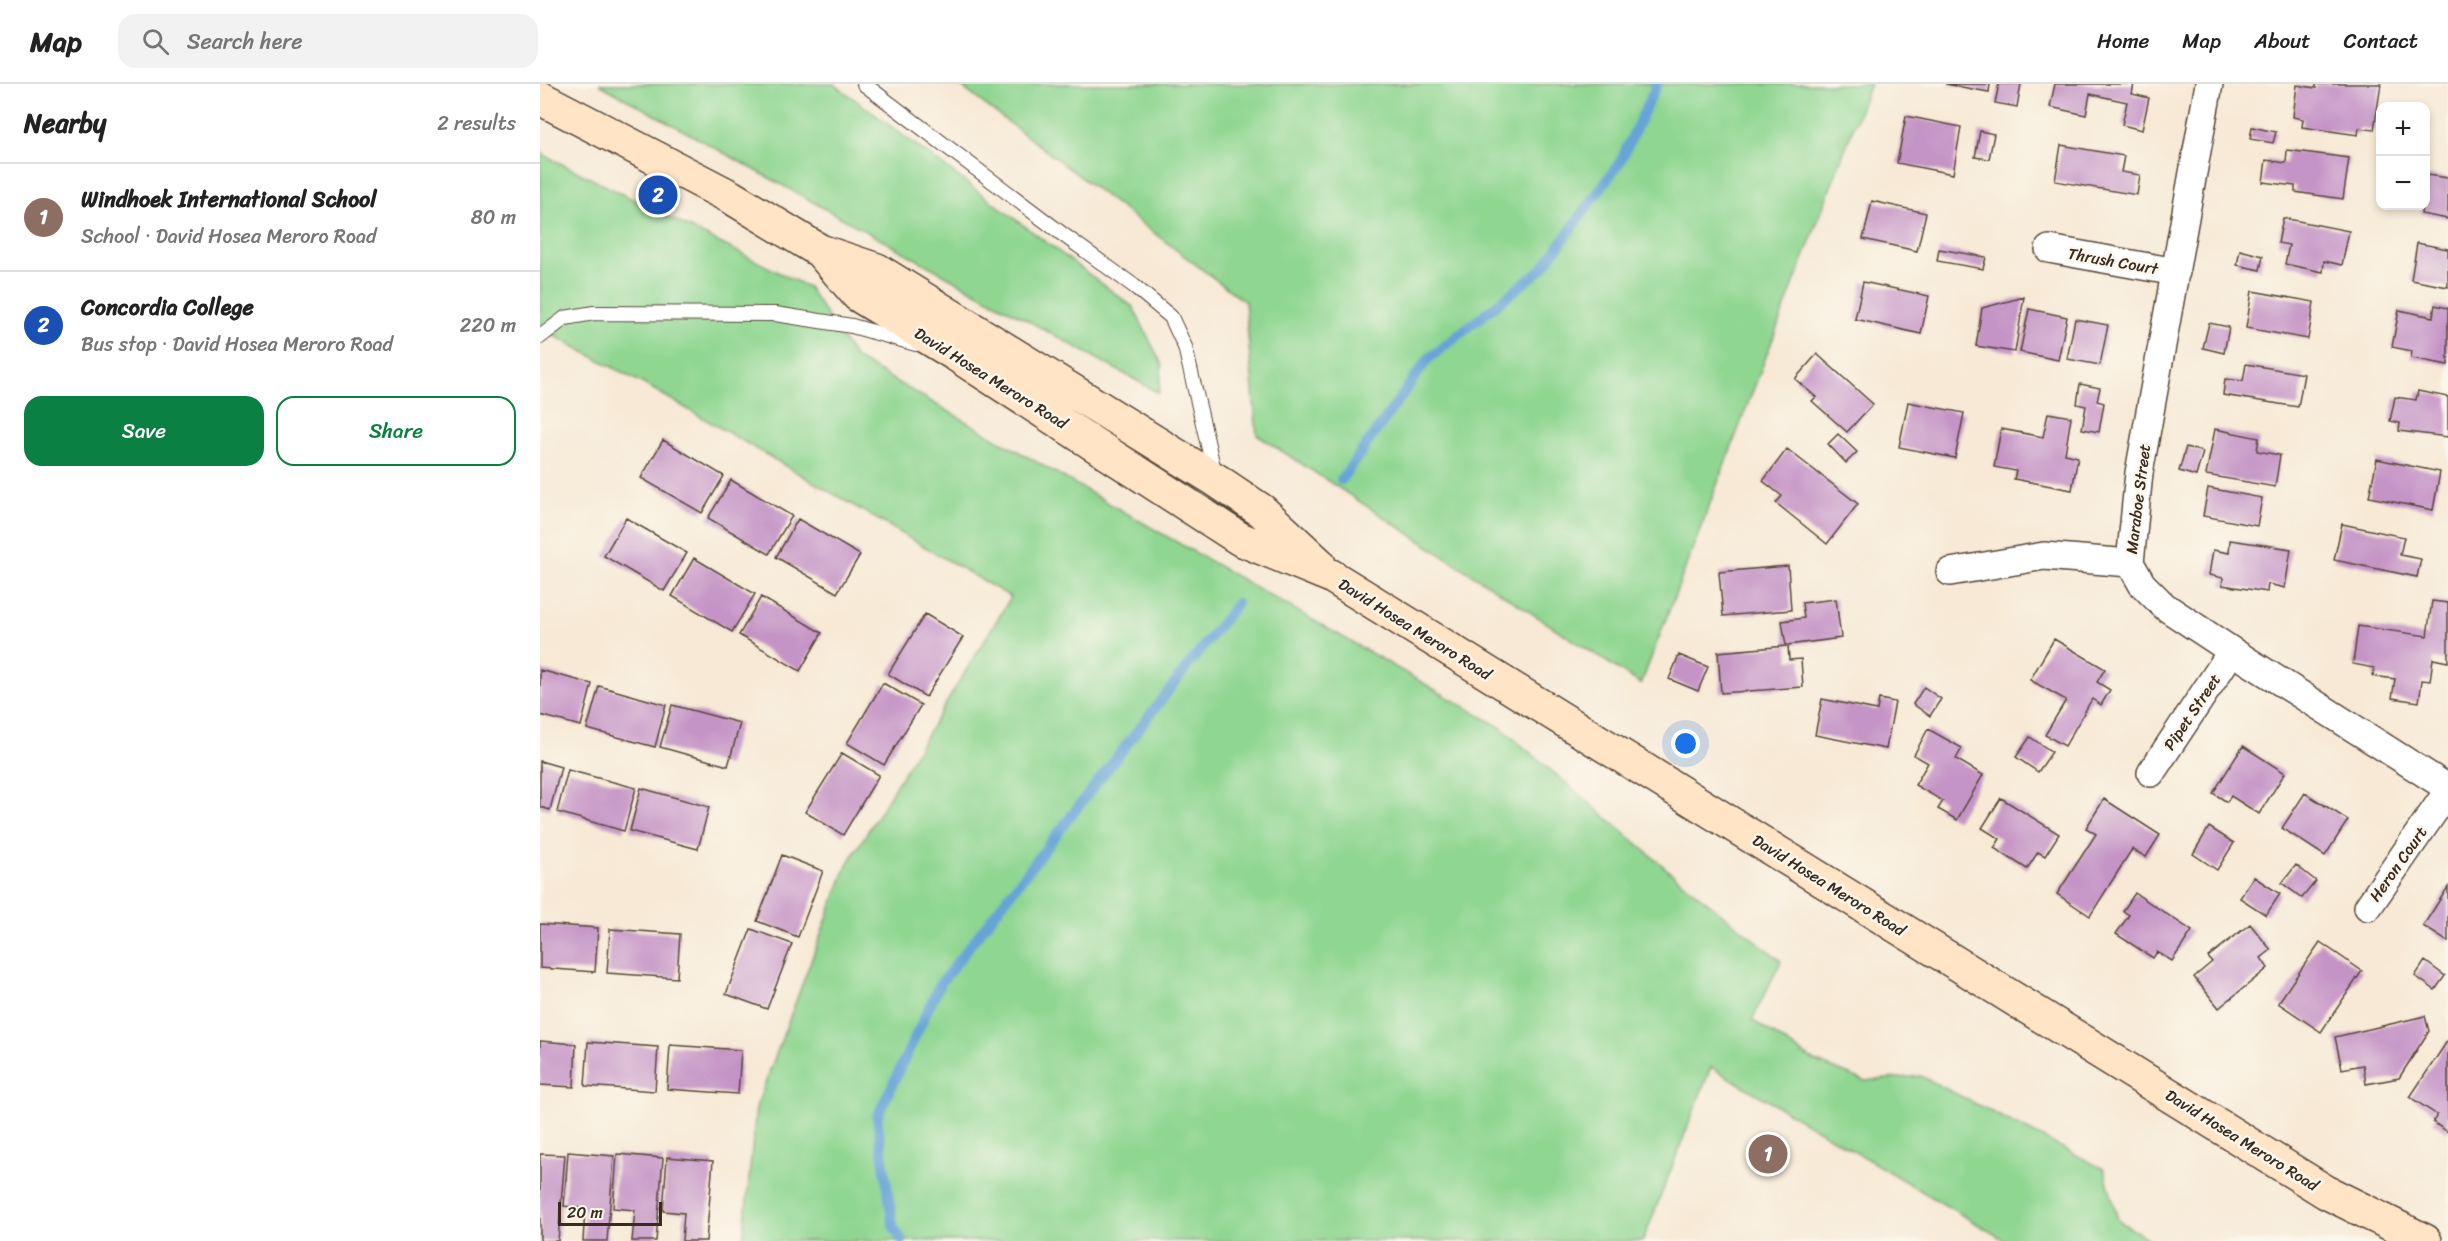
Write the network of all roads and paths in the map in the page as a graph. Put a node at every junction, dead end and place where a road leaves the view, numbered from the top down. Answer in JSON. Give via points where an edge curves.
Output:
{"nodes":[{"id":1,"x":864,"y":84,"type":"edge"},
{"id":2,"x":2209,"y":84,"type":"edge"},
{"id":3,"x":540,"y":98,"type":"edge"},
{"id":4,"x":2049,"y":249,"type":"dead end"},
{"id":5,"x":820,"y":251,"type":"junction"},
{"id":6,"x":2176,"y":272,"type":"junction"},
{"id":7,"x":540,"y":337,"type":"edge"},
{"id":8,"x":955,"y":354,"type":"junction"},
{"id":9,"x":1216,"y":480,"type":"junction"},
{"id":10,"x":2130,"y":563,"type":"junction"},
{"id":11,"x":1950,"y":572,"type":"dead end"},
{"id":12,"x":1331,"y":576,"type":"junction"},
{"id":13,"x":2232,"y":651,"type":"junction"},
{"id":14,"x":2151,"y":773,"type":"dead end"},
{"id":15,"x":2448,"y":789,"type":"edge"},
{"id":16,"x":2368,"y":907,"type":"dead end"},
{"id":17,"x":2326,"y":1192,"type":"junction"},
{"id":18,"x":2374,"y":1241,"type":"edge"},
{"id":19,"x":2425,"y":1241,"type":"edge"}],
"edges":[{"from":1,"to":9,"type":"lane","via":[[1172,317],[1185,347]]},
{"from":2,"to":6,"type":"street","name":"Maraboe Street"},
{"from":3,"to":5,"type":"main road","name":"David Hosea Meroro Road","via":[[731,197]]},
{"from":4,"to":6,"type":"street","name":"Thrush Court"},
{"from":5,"to":8,"type":"main road","name":"David Hosea Meroro Road","via":[[858,295]]},
{"from":5,"to":9,"type":"main road","name":"David Hosea Meroro Road","via":[[877,270]]},
{"from":6,"to":10,"type":"street","name":"Maraboe Street","via":[[2139,473]]},
{"from":7,"to":8,"type":"lane","via":[[565,318],[594,314],[775,314],[852,326]]},
{"from":8,"to":12,"type":"main road","name":"David Hosea Meroro Road","via":[[1240,539]]},
{"from":9,"to":12,"type":"main road","name":"David Hosea Meroro Road","via":[[1262,511]]},
{"from":10,"to":11,"type":"street","via":[[2044,556]]},
{"from":10,"to":13,"type":"street","name":"Maraboe Street","via":[[2142,584],[2164,606]]},
{"from":12,"to":17,"type":"main road","name":"David Hosea Meroro Road"},
{"from":13,"to":14,"type":"street","name":"Pipet Street"},
{"from":13,"to":15,"type":"street","name":"Maraboe Street"},
{"from":15,"to":16,"type":"street","name":"Heron Court"},
{"from":17,"to":18,"type":"main road","name":"David Hosea Meroro Road"},
{"from":17,"to":19,"type":"main road","name":"David Hosea Meroro Road"}]}
